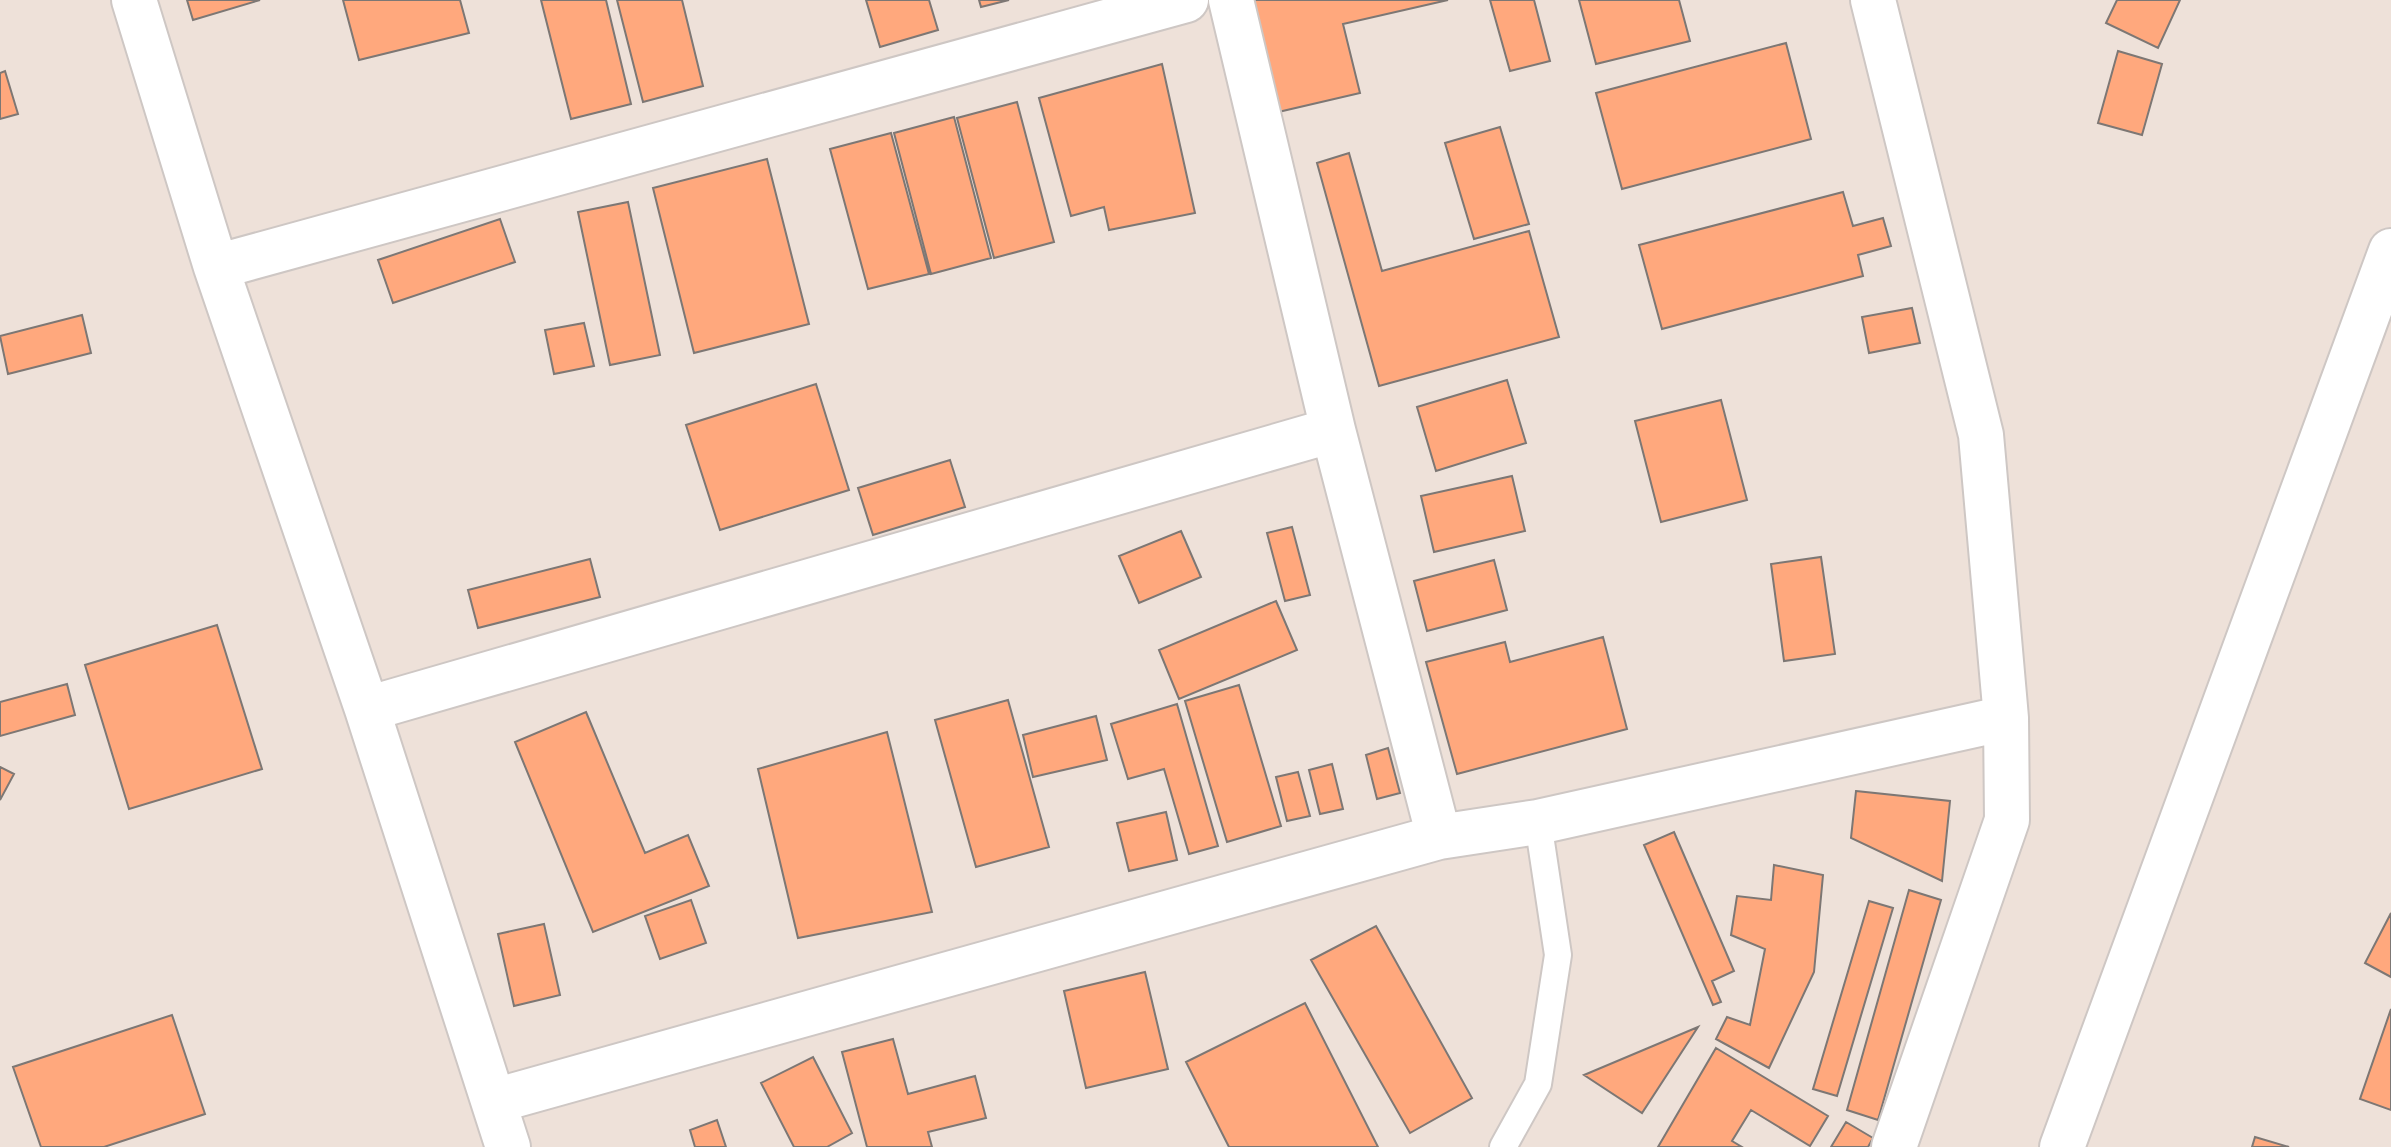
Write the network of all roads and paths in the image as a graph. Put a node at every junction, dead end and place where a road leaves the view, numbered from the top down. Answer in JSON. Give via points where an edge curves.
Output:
{"nodes":[{"id":1,"x":134,"y":0,"type":"edge"},
{"id":2,"x":1186,"y":0,"type":"edge"},
{"id":3,"x":1231,"y":0,"type":"edge"},
{"id":4,"x":1873,"y":0,"type":"edge"},
{"id":5,"x":2391,"y":251,"type":"edge"},
{"id":6,"x":216,"y":267,"type":"junction"},
{"id":7,"x":1333,"y":430,"type":"junction"},
{"id":8,"x":367,"y":709,"type":"junction"},
{"id":9,"x":2006,"y":718,"type":"junction"},
{"id":10,"x":1538,"y":822,"type":"junction"},
{"id":11,"x":1439,"y":837,"type":"junction"},
{"id":12,"x":494,"y":1101,"type":"junction"},
{"id":13,"x":508,"y":1147,"type":"edge"},
{"id":14,"x":1503,"y":1147,"type":"edge"},
{"id":15,"x":1894,"y":1147,"type":"edge"},
{"id":16,"x":2062,"y":1147,"type":"edge"}],
"edges":[{"from":1,"to":6,"type":"street"},
{"from":2,"to":6,"type":"street"},
{"from":3,"to":7,"type":"street"},
{"from":4,"to":9,"type":"street","via":[[1981,435]]},
{"from":5,"to":16,"type":"street"},
{"from":6,"to":8,"type":"street"},
{"from":7,"to":8,"type":"street"},
{"from":7,"to":11,"type":"street"},
{"from":8,"to":12,"type":"street"},
{"from":9,"to":10,"type":"street"},
{"from":9,"to":15,"type":"street","via":[[2007,820]]},
{"from":10,"to":11,"type":"street"},
{"from":10,"to":14,"type":"lane","via":[[1558,955],[1538,1084]]},
{"from":11,"to":12,"type":"street"},
{"from":12,"to":13,"type":"street"}]}
